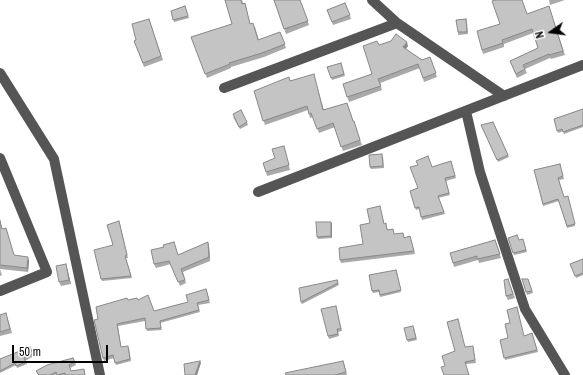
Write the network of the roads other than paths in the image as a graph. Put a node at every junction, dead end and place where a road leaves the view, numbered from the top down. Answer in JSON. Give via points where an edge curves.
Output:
{"nodes":[{"id":1,"x":372,"y":0,"type":"edge"},
{"id":2,"x":396,"y":23,"type":"junction"},
{"id":3,"x":583,"y":65,"type":"edge"},
{"id":4,"x":0,"y":73,"type":"edge"},
{"id":5,"x":224,"y":88,"type":"dead end"},
{"id":6,"x":504,"y":96,"type":"junction"},
{"id":7,"x":466,"y":111,"type":"junction"},
{"id":8,"x":0,"y":158,"type":"edge"},
{"id":9,"x":258,"y":192,"type":"dead end"},
{"id":10,"x":0,"y":291,"type":"edge"},
{"id":11,"x":100,"y":375,"type":"edge"},
{"id":12,"x":565,"y":375,"type":"edge"}],
"edges":[{"from":1,"to":2,"type":"street"},
{"from":2,"to":5,"type":"street"},
{"from":2,"to":6,"type":"street"},
{"from":3,"to":6,"type":"street"},
{"from":4,"to":11,"type":"street","via":[[54,159]]},
{"from":6,"to":7,"type":"street"},
{"from":7,"to":9,"type":"street"},
{"from":7,"to":12,"type":"street","via":[[480,172],[525,309]]},
{"from":8,"to":10,"type":"street","via":[[47,272]]}]}
